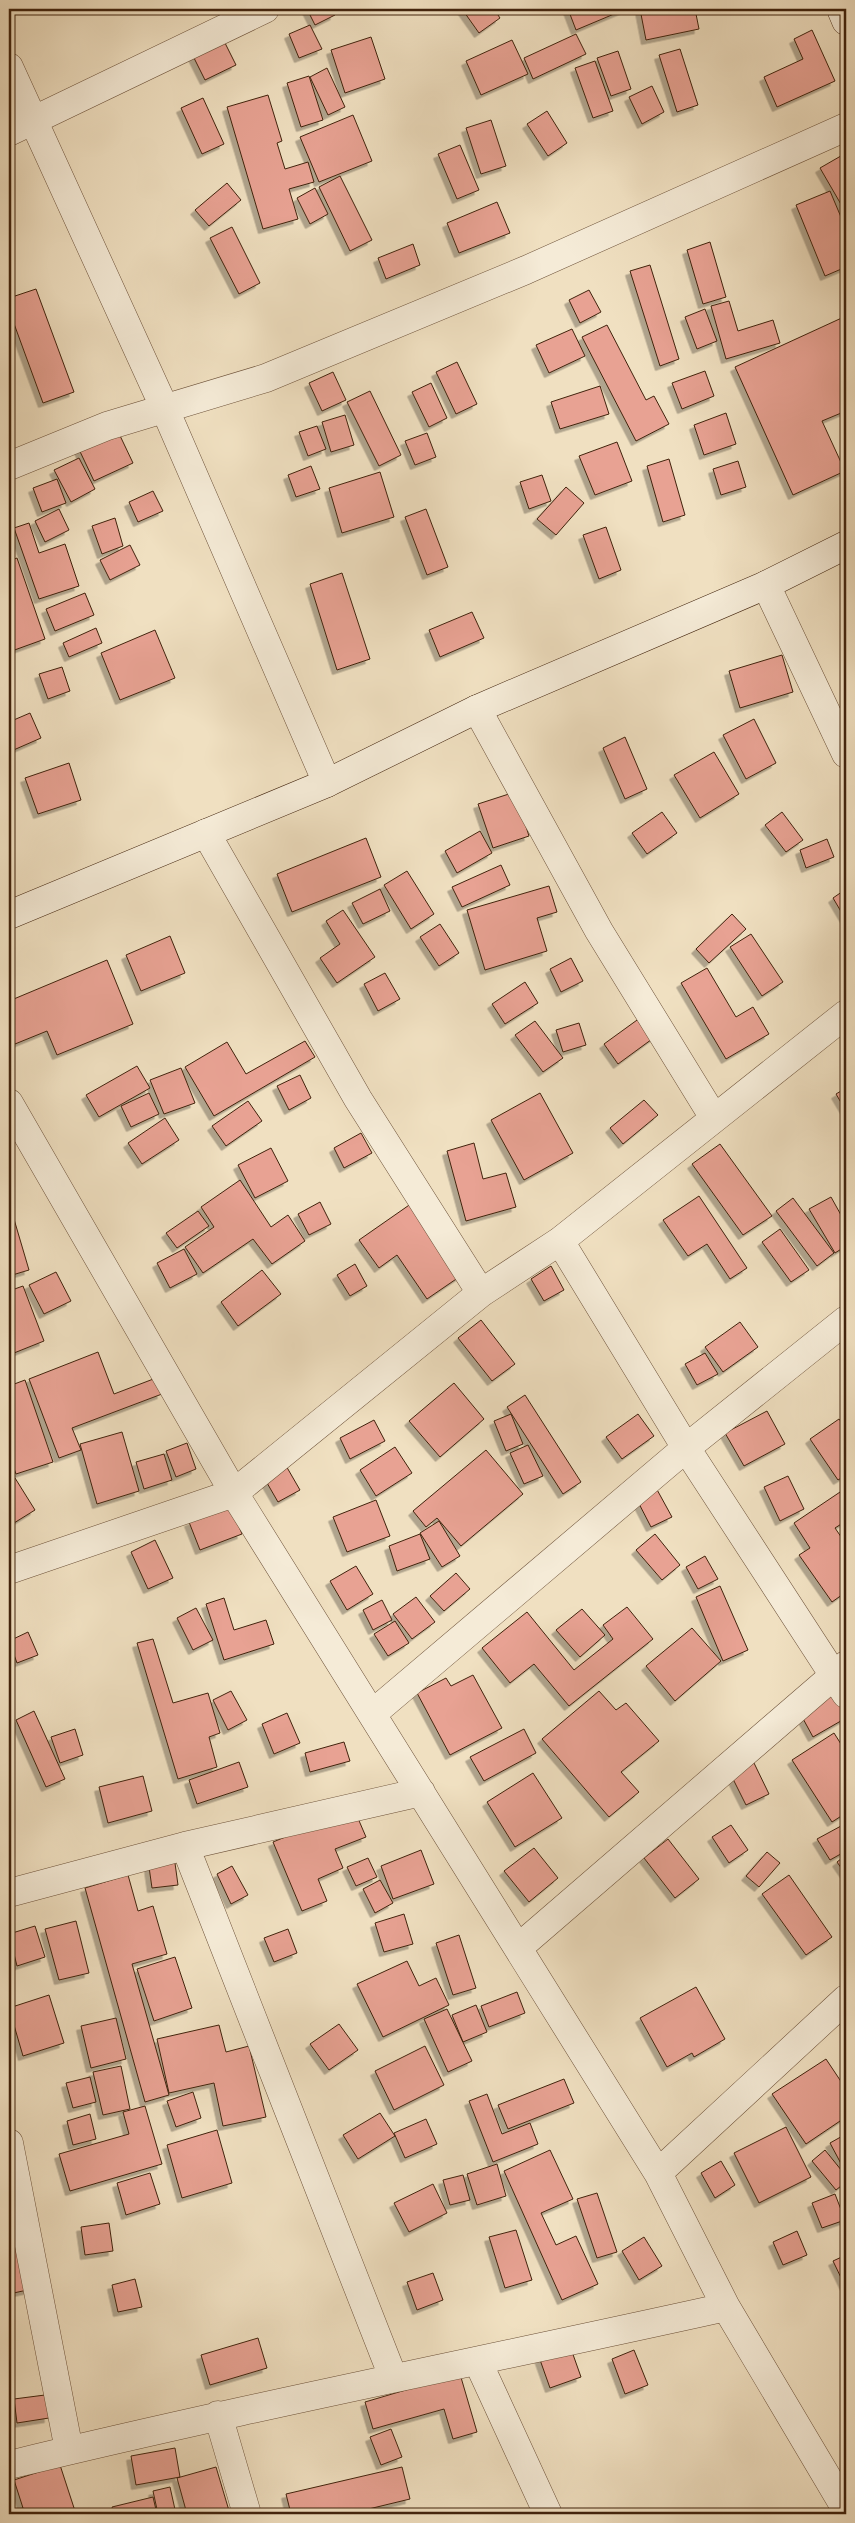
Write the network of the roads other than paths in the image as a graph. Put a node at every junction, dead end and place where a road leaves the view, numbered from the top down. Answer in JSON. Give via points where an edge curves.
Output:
{"nodes":[{"id":1,"x":265,"y":9,"type":"edge"},
{"id":2,"x":840,"y":9,"type":"edge"},
{"id":3,"x":846,"y":21,"type":"edge"},
{"id":4,"x":9,"y":67,"type":"edge"},
{"id":5,"x":35,"y":120,"type":"junction"},
{"id":6,"x":846,"y":126,"type":"edge"},
{"id":7,"x":9,"y":132,"type":"edge"},
{"id":8,"x":164,"y":407,"type":"junction"},
{"id":9,"x":9,"y":466,"type":"edge"},
{"id":10,"x":846,"y":545,"type":"edge"},
{"id":11,"x":766,"y":585,"type":"junction"},
{"id":12,"x":476,"y":710,"type":"junction"},
{"id":13,"x":846,"y":754,"type":"edge"},
{"id":14,"x":327,"y":783,"type":"junction"},
{"id":15,"x":206,"y":833,"type":"junction"},
{"id":16,"x":9,"y":915,"type":"edge"},
{"id":17,"x":846,"y":1014,"type":"edge"},
{"id":18,"x":9,"y":1102,"type":"edge"},
{"id":19,"x":714,"y":1118,"type":"junction"},
{"id":20,"x":560,"y":1241,"type":"junction"},
{"id":21,"x":481,"y":1292,"type":"junction"},
{"id":22,"x":846,"y":1320,"type":"edge"},
{"id":23,"x":686,"y":1448,"type":"junction"},
{"id":24,"x":234,"y":1493,"type":"junction"},
{"id":25,"x":9,"y":1570,"type":"edge"},
{"id":26,"x":842,"y":1678,"type":"edge"},
{"id":27,"x":372,"y":1714,"type":"junction"},
{"id":28,"x":421,"y":1792,"type":"junction"},
{"id":29,"x":185,"y":1846,"type":"junction"},
{"id":30,"x":9,"y":1892,"type":"edge"},
{"id":31,"x":518,"y":1948,"type":"junction"},
{"id":32,"x":846,"y":1999,"type":"edge"},
{"id":33,"x":9,"y":2143,"type":"edge"},
{"id":34,"x":658,"y":2173,"type":"junction"},
{"id":35,"x":726,"y":2307,"type":"junction"},
{"id":36,"x":478,"y":2362,"type":"junction"},
{"id":37,"x":393,"y":2377,"type":"junction"},
{"id":38,"x":218,"y":2415,"type":"junction"},
{"id":39,"x":70,"y":2450,"type":"junction"},
{"id":40,"x":9,"y":2465,"type":"edge"},
{"id":41,"x":846,"y":2509,"type":"edge"},
{"id":42,"x":247,"y":2514,"type":"edge"},
{"id":43,"x":548,"y":2514,"type":"edge"}],
"edges":[{"from":1,"to":5,"type":"street"},
{"from":2,"to":3,"type":"street"},
{"from":4,"to":5,"type":"street"},
{"from":5,"to":7,"type":"street"},
{"from":5,"to":8,"type":"street"},
{"from":6,"to":8,"type":"street","via":[[526,270],[266,378]]},
{"from":8,"to":9,"type":"street","via":[[107,426]]},
{"from":8,"to":14,"type":"street"},
{"from":10,"to":11,"type":"street"},
{"from":11,"to":12,"type":"street"},
{"from":11,"to":13,"type":"street"},
{"from":12,"to":14,"type":"street"},
{"from":12,"to":19,"type":"street","via":[[599,931]]},
{"from":14,"to":15,"type":"street"},
{"from":15,"to":16,"type":"street"},
{"from":15,"to":21,"type":"street","via":[[358,1099]]},
{"from":17,"to":19,"type":"street"},
{"from":18,"to":24,"type":"street"},
{"from":19,"to":20,"type":"street"},
{"from":20,"to":21,"type":"street"},
{"from":20,"to":23,"type":"street"},
{"from":21,"to":24,"type":"street"},
{"from":22,"to":23,"type":"street"},
{"from":23,"to":26,"type":"street"},
{"from":23,"to":27,"type":"street"},
{"from":24,"to":25,"type":"street"},
{"from":24,"to":27,"type":"street"},
{"from":26,"to":31,"type":"street"},
{"from":27,"to":28,"type":"street"},
{"from":28,"to":29,"type":"street"},
{"from":28,"to":31,"type":"street"},
{"from":29,"to":30,"type":"street"},
{"from":29,"to":37,"type":"street"},
{"from":31,"to":34,"type":"street"},
{"from":32,"to":34,"type":"street"},
{"from":33,"to":39,"type":"street"},
{"from":34,"to":35,"type":"street"},
{"from":35,"to":36,"type":"street"},
{"from":35,"to":41,"type":"street"},
{"from":36,"to":37,"type":"street"},
{"from":36,"to":43,"type":"street"},
{"from":37,"to":38,"type":"street"},
{"from":38,"to":39,"type":"street"},
{"from":38,"to":42,"type":"street"},
{"from":39,"to":40,"type":"street"}]}
